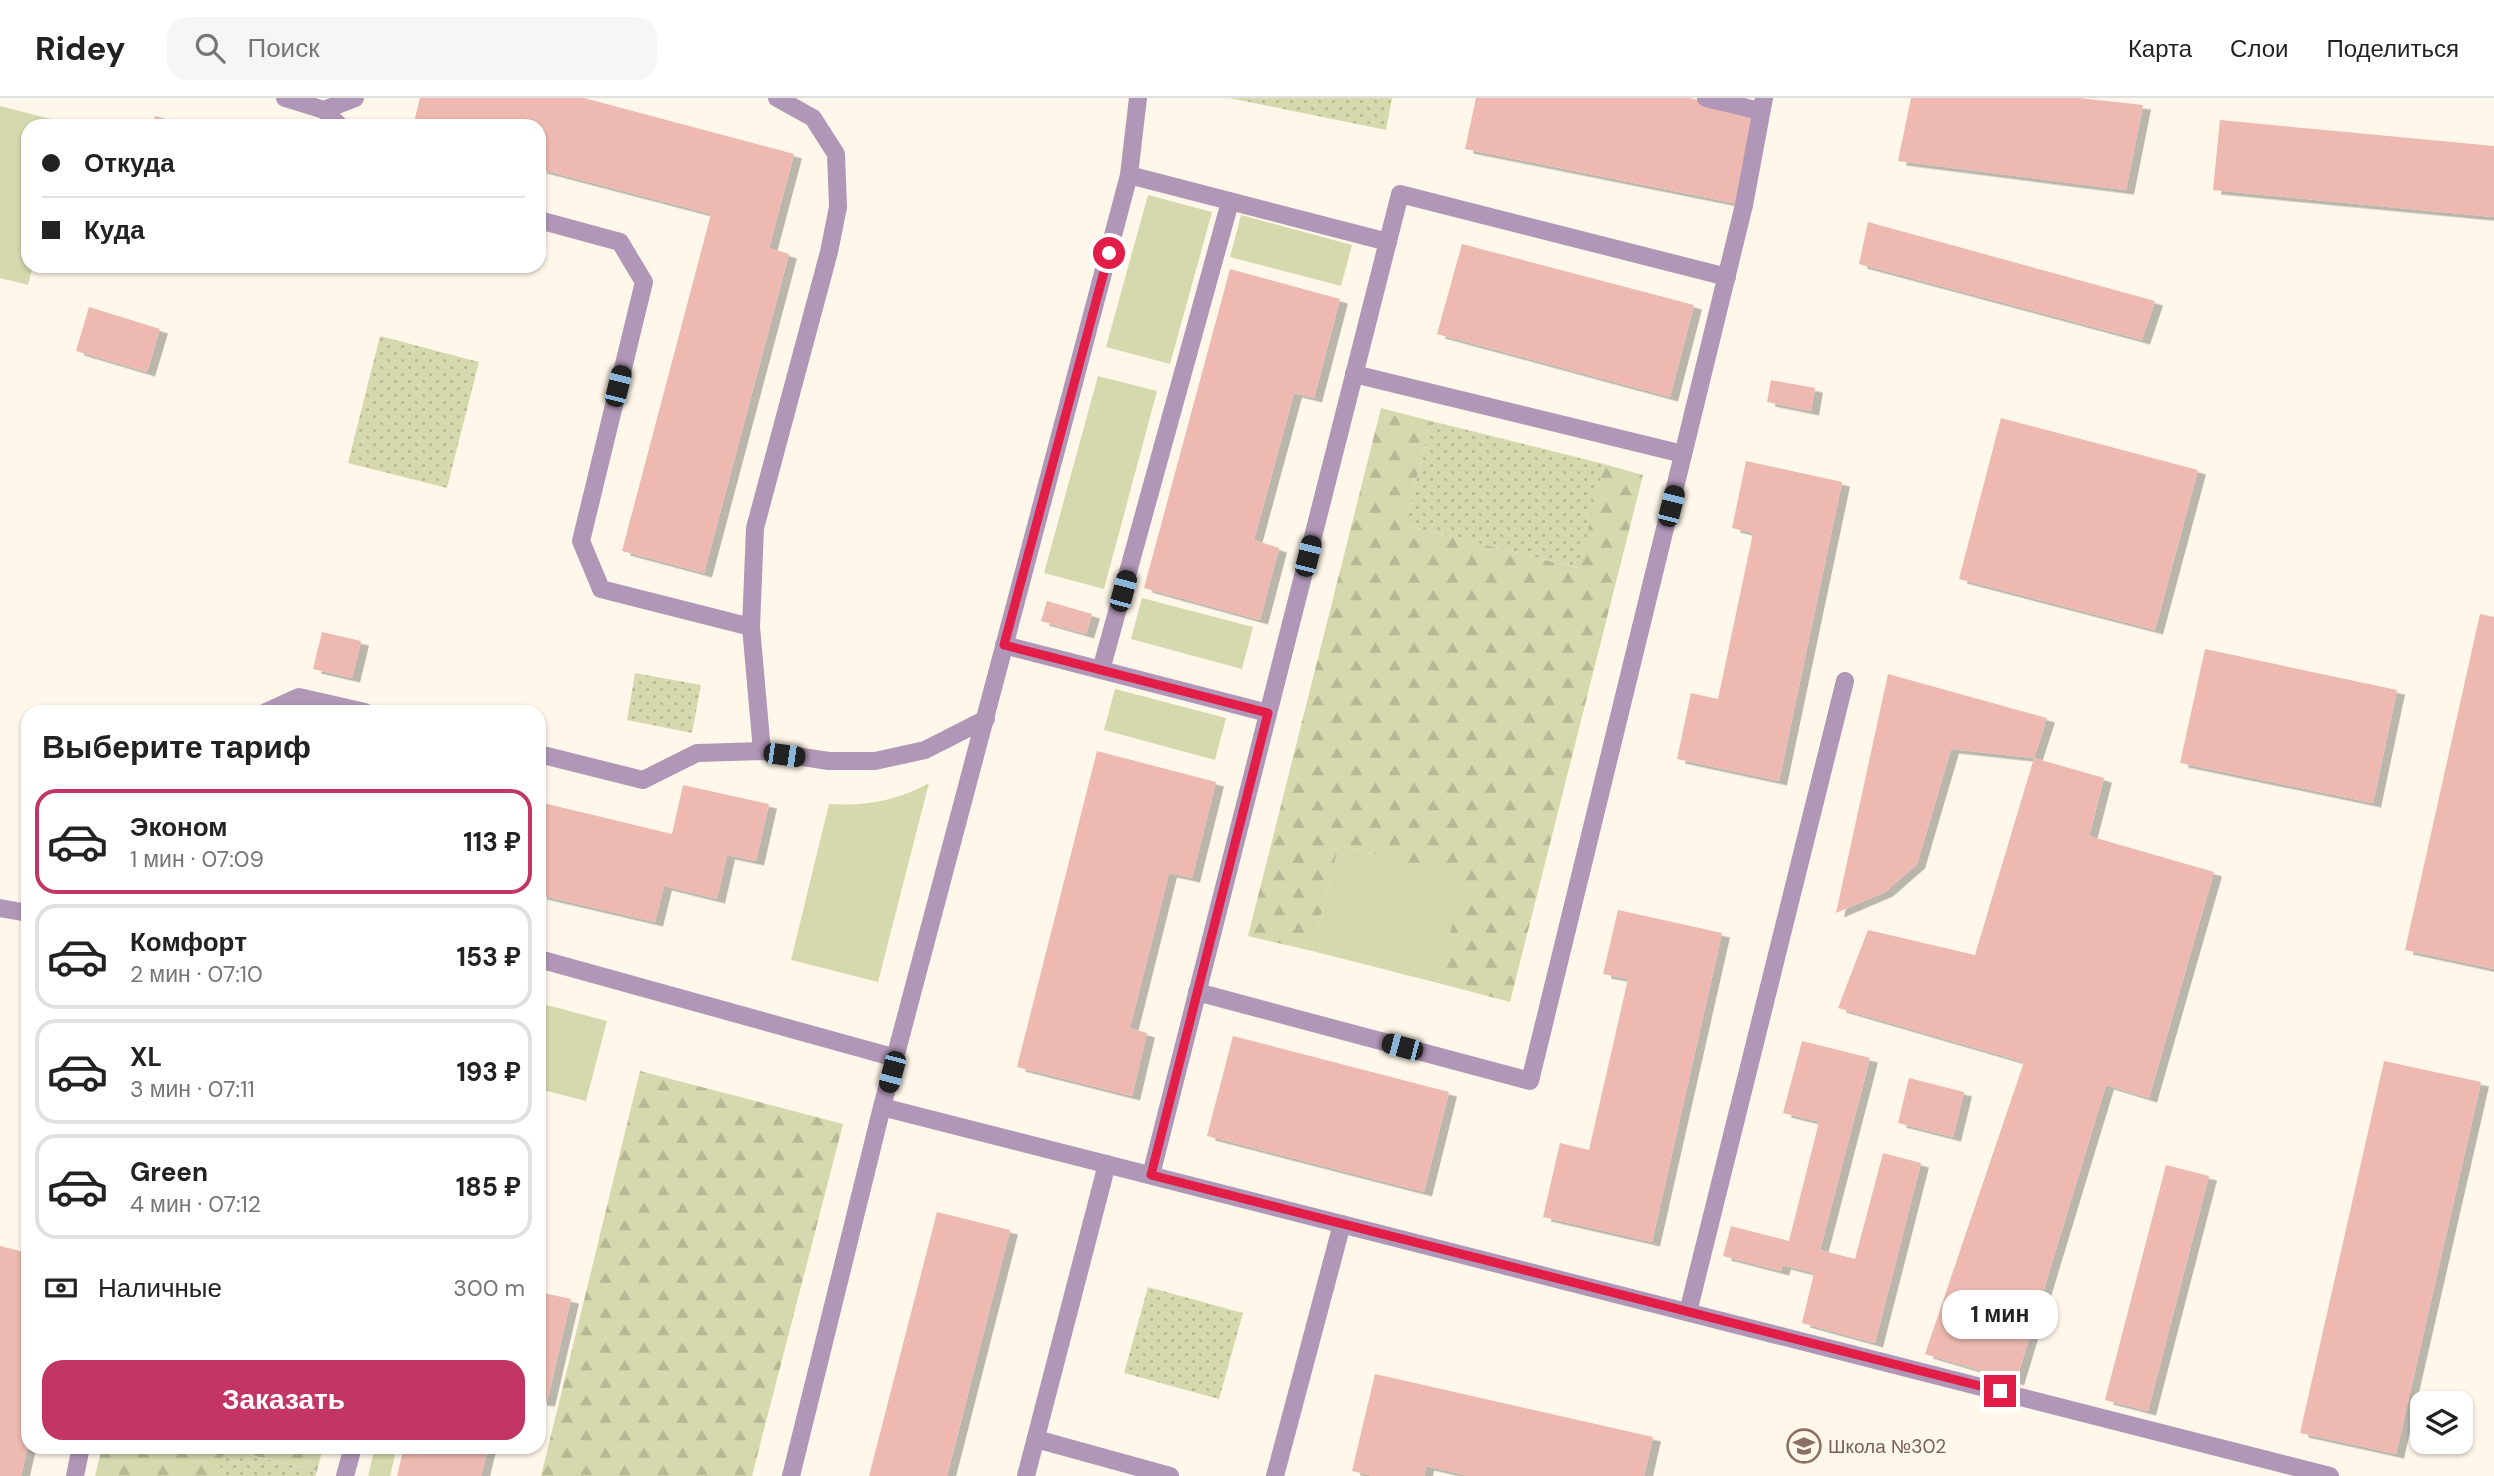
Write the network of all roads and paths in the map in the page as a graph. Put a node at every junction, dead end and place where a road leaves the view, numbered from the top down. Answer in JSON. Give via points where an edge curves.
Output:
{"nodes":[{"id":1,"x":285,"y":98,"type":"edge"},
{"id":2,"x":355,"y":98,"type":"edge"},
{"id":3,"x":777,"y":98,"type":"edge"},
{"id":4,"x":1138,"y":98,"type":"edge"},
{"id":5,"x":1706,"y":98,"type":"edge"},
{"id":6,"x":1762,"y":104,"type":"edge"},
{"id":7,"x":324,"y":110,"type":"junction"},
{"id":8,"x":333,"y":119,"type":"edge"},
{"id":9,"x":1129,"y":175,"type":"junction"},
{"id":10,"x":1230,"y":202,"type":"junction"},
{"id":11,"x":546,"y":222,"type":"edge"},
{"id":12,"x":1388,"y":242,"type":"junction"},
{"id":13,"x":1727,"y":277,"type":"junction"},
{"id":14,"x":1354,"y":374,"type":"junction"},
{"id":15,"x":1683,"y":454,"type":"junction"},
{"id":16,"x":751,"y":627,"type":"junction"},
{"id":17,"x":1004,"y":645,"type":"junction"},
{"id":18,"x":1101,"y":670,"type":"junction"},
{"id":19,"x":1845,"y":681,"type":"dead end"},
{"id":20,"x":280,"y":705,"type":"edge"},
{"id":21,"x":336,"y":705,"type":"edge"},
{"id":22,"x":1268,"y":713,"type":"junction"},
{"id":23,"x":986,"y":719,"type":"junction"},
{"id":24,"x":762,"y":751,"type":"junction"},
{"id":25,"x":546,"y":756,"type":"edge"},
{"id":26,"x":0,"y":908,"type":"edge"},
{"id":27,"x":21,"y":912,"type":"edge"},
{"id":28,"x":546,"y":961,"type":"edge"},
{"id":29,"x":1197,"y":992,"type":"junction"},
{"id":30,"x":896,"y":1058,"type":"junction"},
{"id":31,"x":883,"y":1108,"type":"junction"},
{"id":32,"x":1107,"y":1164,"type":"junction"},
{"id":33,"x":1151,"y":1175,"type":"junction"},
{"id":34,"x":1342,"y":1224,"type":"junction"},
{"id":35,"x":1688,"y":1312,"type":"junction"},
{"id":36,"x":1036,"y":1439,"type":"junction"},
{"id":37,"x":80,"y":1454,"type":"edge"},
{"id":38,"x":351,"y":1454,"type":"edge"},
{"id":39,"x":75,"y":1476,"type":"edge"},
{"id":40,"x":345,"y":1476,"type":"edge"},
{"id":41,"x":791,"y":1476,"type":"edge"},
{"id":42,"x":1026,"y":1476,"type":"edge"},
{"id":43,"x":1170,"y":1476,"type":"edge"},
{"id":44,"x":1275,"y":1476,"type":"edge"},
{"id":45,"x":2330,"y":1476,"type":"edge"}],
"edges":[{"from":1,"to":7,"type":"lane"},
{"from":2,"to":7,"type":"lane"},
{"from":3,"to":16,"type":"lane","via":[[813,118],[836,154],[838,207],[755,528]]},
{"from":4,"to":9,"type":"lane"},
{"from":5,"to":6,"type":"lane"},
{"from":6,"to":13,"type":"lane"},
{"from":7,"to":8,"type":"lane"},
{"from":9,"to":10,"type":"lane"},
{"from":9,"to":17,"type":"lane"},
{"from":10,"to":12,"type":"lane"},
{"from":10,"to":18,"type":"lane"},
{"from":11,"to":16,"type":"lane","via":[[620,242],[643,282],[580,541],[601,589]]},
{"from":12,"to":13,"type":"lane","via":[[1400,194]]},
{"from":12,"to":14,"type":"lane"},
{"from":13,"to":15,"type":"lane"},
{"from":14,"to":15,"type":"lane"},
{"from":14,"to":22,"type":"lane"},
{"from":15,"to":29,"type":"lane","via":[[1530,1081]]},
{"from":16,"to":24,"type":"lane"},
{"from":17,"to":18,"type":"lane"},
{"from":17,"to":23,"type":"lane"},
{"from":18,"to":22,"type":"lane"},
{"from":19,"to":35,"type":"lane"},
{"from":20,"to":21,"type":"lane","via":[[299,696]]},
{"from":22,"to":29,"type":"lane"},
{"from":23,"to":24,"type":"lane","via":[[925,750],[875,761],[829,761]]},
{"from":23,"to":30,"type":"lane"},
{"from":24,"to":25,"type":"lane","via":[[697,753],[643,780]]},
{"from":26,"to":27,"type":"lane"},
{"from":28,"to":30,"type":"lane"},
{"from":29,"to":33,"type":"lane"},
{"from":30,"to":31,"type":"lane"},
{"from":31,"to":32,"type":"lane"},
{"from":31,"to":41,"type":"lane"},
{"from":32,"to":33,"type":"lane"},
{"from":32,"to":36,"type":"lane"},
{"from":33,"to":34,"type":"lane"},
{"from":34,"to":35,"type":"lane"},
{"from":34,"to":44,"type":"lane"},
{"from":35,"to":45,"type":"lane"},
{"from":36,"to":42,"type":"lane"},
{"from":36,"to":43,"type":"lane"},
{"from":37,"to":39,"type":"lane"},
{"from":38,"to":40,"type":"lane"}]}
